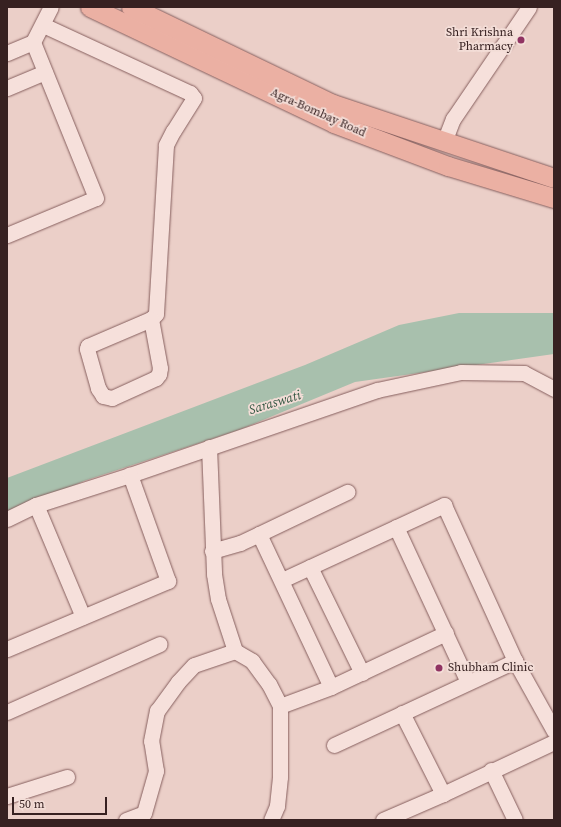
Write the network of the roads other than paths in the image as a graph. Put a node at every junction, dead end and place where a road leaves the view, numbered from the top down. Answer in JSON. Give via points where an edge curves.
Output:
{"nodes":[{"id":1,"x":51,"y":7,"type":"edge"},
{"id":2,"x":90,"y":7,"type":"edge"},
{"id":3,"x":130,"y":7,"type":"edge"},
{"id":4,"x":529,"y":7,"type":"edge"},
{"id":5,"x":43,"y":25,"type":"junction"},
{"id":6,"x":32,"y":42,"type":"junction"},
{"id":7,"x":7,"y":53,"type":"edge"},
{"id":8,"x":45,"y":72,"type":"junction"},
{"id":9,"x":7,"y":88,"type":"edge"},
{"id":10,"x":418,"y":134,"type":"junction"},
{"id":11,"x":444,"y":142,"type":"junction"},
{"id":12,"x":410,"y":152,"type":"junction"},
{"id":13,"x":554,"y":178,"type":"edge"},
{"id":14,"x":554,"y":198,"type":"edge"},
{"id":15,"x":7,"y":235,"type":"edge"},
{"id":16,"x":152,"y":319,"type":"junction"},
{"id":17,"x":554,"y":389,"type":"edge"},
{"id":18,"x":209,"y":447,"type":"junction"},
{"id":19,"x":130,"y":475,"type":"junction"},
{"id":20,"x":347,"y":492,"type":"dead end"},
{"id":21,"x":36,"y":505,"type":"junction"},
{"id":22,"x":7,"y":519,"type":"edge"},
{"id":23,"x":396,"y":527,"type":"junction"},
{"id":24,"x":259,"y":534,"type":"junction"},
{"id":25,"x":212,"y":550,"type":"junction"},
{"id":26,"x":310,"y":567,"type":"junction"},
{"id":27,"x":282,"y":580,"type":"junction"},
{"id":28,"x":83,"y":617,"type":"junction"},
{"id":29,"x":446,"y":633,"type":"junction"},
{"id":30,"x":160,"y":644,"type":"dead end"},
{"id":31,"x":7,"y":649,"type":"edge"},
{"id":32,"x":235,"y":651,"type":"junction"},
{"id":33,"x":515,"y":661,"type":"junction"},
{"id":34,"x":362,"y":673,"type":"junction"},
{"id":35,"x":468,"y":682,"type":"junction"},
{"id":36,"x":332,"y":687,"type":"junction"},
{"id":37,"x":280,"y":706,"type":"junction"},
{"id":38,"x":7,"y":712,"type":"edge"},
{"id":39,"x":402,"y":714,"type":"junction"},
{"id":40,"x":554,"y":731,"type":"edge"},
{"id":41,"x":554,"y":742,"type":"edge"},
{"id":42,"x":334,"y":745,"type":"dead end"},
{"id":43,"x":491,"y":770,"type":"junction"},
{"id":44,"x":67,"y":777,"type":"dead end"},
{"id":45,"x":443,"y":794,"type":"junction"},
{"id":46,"x":7,"y":796,"type":"edge"},
{"id":47,"x":125,"y":820,"type":"edge"},
{"id":48,"x":271,"y":820,"type":"edge"},
{"id":49,"x":383,"y":820,"type":"edge"},
{"id":50,"x":515,"y":820,"type":"edge"}],
"edges":[{"from":1,"to":5,"type":"street"},
{"from":2,"to":12,"type":"main road","name":"Agra-Bombay Road","via":[[334,123]]},
{"from":3,"to":10,"type":"main road","name":"Agra-Bombay Road","via":[[334,104]]},
{"from":4,"to":11,"type":"street","via":[[452,119]]},
{"from":5,"to":6,"type":"street"},
{"from":5,"to":16,"type":"street","via":[[190,93],[194,98],[166,145],[157,306]]},
{"from":6,"to":7,"type":"street"},
{"from":6,"to":8,"type":"street"},
{"from":8,"to":9,"type":"street"},
{"from":8,"to":15,"type":"street","via":[[96,198]]},
{"from":10,"to":11,"type":"main road","name":"Agra-Bombay Road"},
{"from":10,"to":12,"type":"main road"},
{"from":11,"to":13,"type":"main road","name":"Agra-Bombay Road"},
{"from":12,"to":14,"type":"main road","name":"Agra-Bombay Road"},
{"from":16,"to":16,"type":"street","via":[[88,346],[87,353],[103,396],[112,398],[156,378],[159,374]]},
{"from":17,"to":18,"type":"street","via":[[524,373],[461,372],[377,390]]},
{"from":18,"to":19,"type":"street"},
{"from":18,"to":25,"type":"street"},
{"from":19,"to":21,"type":"street"},
{"from":19,"to":28,"type":"street","via":[[168,581]]},
{"from":20,"to":24,"type":"street"},
{"from":21,"to":22,"type":"street"},
{"from":21,"to":28,"type":"street"},
{"from":23,"to":26,"type":"street"},
{"from":23,"to":29,"type":"street"},
{"from":23,"to":33,"type":"street","via":[[444,505]]},
{"from":24,"to":25,"type":"street","via":[[240,543]]},
{"from":24,"to":27,"type":"street"},
{"from":25,"to":32,"type":"street","via":[[217,593]]},
{"from":26,"to":27,"type":"street"},
{"from":26,"to":34,"type":"street"},
{"from":27,"to":36,"type":"street"},
{"from":28,"to":31,"type":"street"},
{"from":29,"to":34,"type":"street"},
{"from":29,"to":35,"type":"street"},
{"from":30,"to":38,"type":"street"},
{"from":32,"to":37,"type":"street","via":[[252,661],[269,684]]},
{"from":32,"to":47,"type":"street","via":[[194,665],[157,710],[151,741],[156,771],[144,813]]},
{"from":33,"to":35,"type":"street"},
{"from":33,"to":40,"type":"street"},
{"from":34,"to":36,"type":"street"},
{"from":35,"to":39,"type":"street"},
{"from":36,"to":37,"type":"street"},
{"from":37,"to":48,"type":"street","via":[[280,777],[277,806]]},
{"from":39,"to":42,"type":"street"},
{"from":39,"to":45,"type":"street"},
{"from":41,"to":43,"type":"street"},
{"from":43,"to":45,"type":"street"},
{"from":43,"to":50,"type":"street"},
{"from":44,"to":46,"type":"street"},
{"from":45,"to":49,"type":"street"}]}
